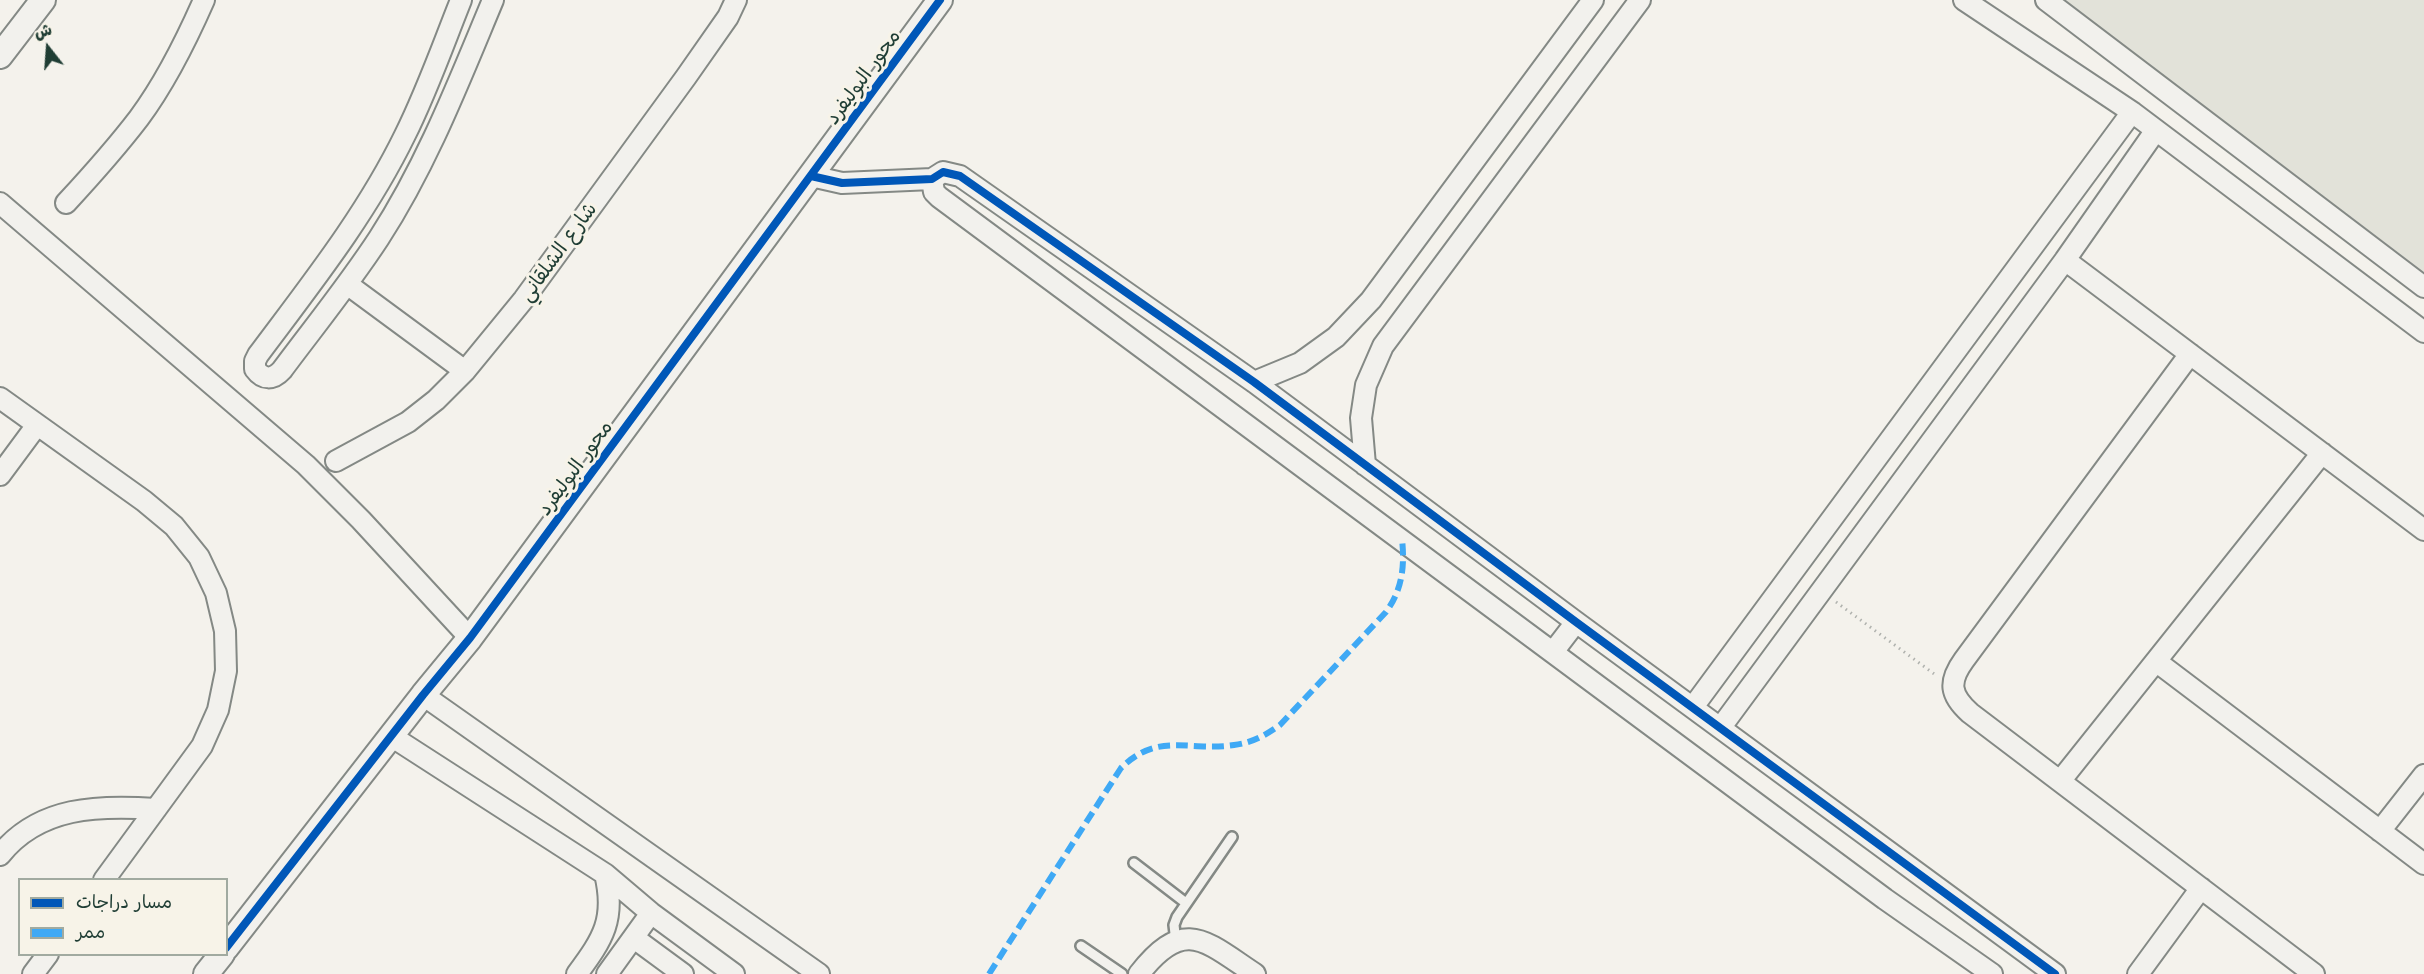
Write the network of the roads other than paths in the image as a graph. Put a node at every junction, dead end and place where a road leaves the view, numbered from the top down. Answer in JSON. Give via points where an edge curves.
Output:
{"nodes":[{"id":1,"x":43,"y":0,"type":"edge"},
{"id":2,"x":204,"y":0,"type":"edge"},
{"id":3,"x":461,"y":0,"type":"edge"},
{"id":4,"x":493,"y":0,"type":"edge"},
{"id":5,"x":736,"y":0,"type":"edge"},
{"id":6,"x":940,"y":0,"type":"edge"},
{"id":7,"x":1593,"y":0,"type":"edge"},
{"id":8,"x":1640,"y":0,"type":"edge"},
{"id":9,"x":1964,"y":0,"type":"edge"},
{"id":10,"x":2046,"y":0,"type":"edge"},
{"id":11,"x":445,"y":41,"type":"junction"},
{"id":12,"x":471,"y":52,"type":"junction"},
{"id":13,"x":0,"y":56,"type":"edge"},
{"id":14,"x":2132,"y":112,"type":"junction"},
{"id":15,"x":2156,"y":130,"type":"junction"},
{"id":16,"x":811,"y":176,"type":"junction"},
{"id":17,"x":932,"y":179,"type":"junction"},
{"id":18,"x":0,"y":203,"type":"edge"},
{"id":19,"x":66,"y":203,"type":"dead end"},
{"id":20,"x":2065,"y":260,"type":"junction"},
{"id":21,"x":347,"y":284,"type":"junction"},
{"id":22,"x":2424,"y":286,"type":"edge"},
{"id":23,"x":2424,"y":332,"type":"edge"},
{"id":24,"x":2190,"y":354,"type":"junction"},
{"id":25,"x":465,"y":371,"type":"junction"},
{"id":26,"x":1254,"y":382,"type":"junction"},
{"id":27,"x":0,"y":399,"type":"edge"},
{"id":28,"x":38,"y":425,"type":"junction"},
{"id":29,"x":2322,"y":453,"type":"junction"},
{"id":30,"x":336,"y":461,"type":"dead end"},
{"id":31,"x":1365,"y":465,"type":"junction"},
{"id":32,"x":0,"y":476,"type":"edge"},
{"id":33,"x":2424,"y":530,"type":"edge"},
{"id":34,"x":1576,"y":622,"type":"junction"},
{"id":35,"x":470,"y":638,"type":"junction"},
{"id":36,"x":1553,"y":652,"type":"junction"},
{"id":37,"x":2157,"y":662,"type":"junction"},
{"id":38,"x":423,"y":695,"type":"junction"},
{"id":39,"x":1693,"y":706,"type":"junction"},
{"id":40,"x":1721,"y":727,"type":"junction"},
{"id":41,"x":391,"y":736,"type":"junction"},
{"id":42,"x":2424,"y":775,"type":"edge"},
{"id":43,"x":2061,"y":780,"type":"junction"},
{"id":44,"x":156,"y":809,"type":"junction"},
{"id":45,"x":2380,"y":831,"type":"junction"},
{"id":46,"x":1232,"y":837,"type":"dead end"},
{"id":47,"x":0,"y":855,"type":"edge"},
{"id":48,"x":1134,"y":863,"type":"dead end"},
{"id":49,"x":2424,"y":864,"type":"edge"},
{"id":50,"x":604,"y":874,"type":"junction"},
{"id":51,"x":105,"y":878,"type":"edge"},
{"id":52,"x":2201,"y":888,"type":"junction"},
{"id":53,"x":1186,"y":903,"type":"junction"},
{"id":54,"x":651,"y":913,"type":"junction"},
{"id":55,"x":634,"y":938,"type":"junction"},
{"id":56,"x":1176,"y":942,"type":"junction"},
{"id":57,"x":228,"y":945,"type":"edge"},
{"id":58,"x":1081,"y":946,"type":"dead end"},
{"id":59,"x":46,"y":956,"type":"edge"},
{"id":60,"x":220,"y":956,"type":"edge"},
{"id":61,"x":33,"y":974,"type":"edge"},
{"id":62,"x":206,"y":974,"type":"edge"},
{"id":63,"x":577,"y":974,"type":"edge"},
{"id":64,"x":607,"y":974,"type":"edge"},
{"id":65,"x":683,"y":974,"type":"edge"},
{"id":66,"x":734,"y":974,"type":"edge"},
{"id":67,"x":819,"y":974,"type":"edge"},
{"id":68,"x":1122,"y":974,"type":"edge"},
{"id":69,"x":1139,"y":974,"type":"edge"},
{"id":70,"x":1254,"y":974,"type":"edge"},
{"id":71,"x":1992,"y":974,"type":"edge"},
{"id":72,"x":2055,"y":974,"type":"edge"},
{"id":73,"x":2138,"y":974,"type":"edge"},
{"id":74,"x":2314,"y":974,"type":"edge"}],
"edges":[{"from":1,"to":13,"type":"street"},
{"from":2,"to":19,"type":"street","via":[[140,116]]},
{"from":3,"to":11,"type":"street"},
{"from":4,"to":12,"type":"street"},
{"from":5,"to":25,"type":"street","name":"شارع الشلقاني","via":[[710,45],[524,299]]},
{"from":6,"to":16,"type":"street","name":"محور البوليفرد"},
{"from":7,"to":26,"type":"street","via":[[1371,300],[1336,337],[1309,357]]},
{"from":8,"to":31,"type":"street","via":[[1383,346],[1366,385],[1361,418]]},
{"from":9,"to":14,"type":"street"},
{"from":10,"to":22,"type":"street"},
{"from":11,"to":12,"type":"street"},
{"from":11,"to":21,"type":"street","via":[[405,136],[380,182],[326,265],[258,355],[255,369],[259,374],[271,377],[282,370]]},
{"from":12,"to":21,"type":"street","via":[[409,186]]},
{"from":14,"to":15,"type":"street"},
{"from":14,"to":39,"type":"street"},
{"from":15,"to":20,"type":"street"},
{"from":15,"to":23,"type":"street"},
{"from":16,"to":17,"type":"street","via":[[842,183]]},
{"from":16,"to":35,"type":"street","name":"محور البوليفرد"},
{"from":17,"to":26,"type":"street","via":[[943,172],[960,176]]},
{"from":17,"to":36,"type":"street","via":[[934,192],[947,202]]},
{"from":18,"to":35,"type":"street","via":[[306,465]]},
{"from":20,"to":24,"type":"street"},
{"from":20,"to":40,"type":"street"},
{"from":21,"to":25,"type":"street"},
{"from":24,"to":29,"type":"street"},
{"from":24,"to":43,"type":"street","via":[[1955,672],[1953,688],[1959,702]]},
{"from":25,"to":30,"type":"street","name":"شارع الشلقاني","via":[[408,422]]},
{"from":26,"to":31,"type":"street"},
{"from":27,"to":28,"type":"street"},
{"from":28,"to":32,"type":"street"},
{"from":28,"to":44,"type":"street","via":[[174,526],[199,557],[216,593],[225,631],[226,671],[218,710],[202,746]]},
{"from":29,"to":33,"type":"street"},
{"from":29,"to":37,"type":"street"},
{"from":31,"to":34,"type":"street"},
{"from":34,"to":36,"type":"street"},
{"from":34,"to":39,"type":"street"},
{"from":35,"to":38,"type":"street","name":"محور البوليفرد"},
{"from":36,"to":71,"type":"street"},
{"from":37,"to":43,"type":"street"},
{"from":37,"to":45,"type":"street"},
{"from":38,"to":41,"type":"street","name":"محور البوليفرد"},
{"from":38,"to":67,"type":"street"},
{"from":39,"to":40,"type":"street"},
{"from":40,"to":72,"type":"street"},
{"from":41,"to":50,"type":"street"},
{"from":41,"to":57,"type":"street","name":"محور البوليفرد"},
{"from":42,"to":45,"type":"street"},
{"from":43,"to":52,"type":"street"},
{"from":44,"to":47,"type":"street","via":[[117,807],[56,815],[30,827]]},
{"from":44,"to":51,"type":"street"},
{"from":45,"to":49,"type":"street"},
{"from":46,"to":53,"type":"lane"},
{"from":48,"to":53,"type":"lane"},
{"from":50,"to":54,"type":"street"},
{"from":50,"to":63,"type":"street","via":[[610,895],[609,917],[603,938]]},
{"from":52,"to":73,"type":"street"},
{"from":52,"to":74,"type":"street"},
{"from":53,"to":56,"type":"lane","via":[[1174,925]]},
{"from":54,"to":55,"type":"street"},
{"from":54,"to":66,"type":"street"},
{"from":55,"to":64,"type":"street"},
{"from":55,"to":65,"type":"street"},
{"from":56,"to":69,"type":"street","via":[[1162,949]]},
{"from":56,"to":70,"type":"street","via":[[1191,938],[1206,941]]},
{"from":58,"to":68,"type":"lane"},
{"from":59,"to":61,"type":"street"},
{"from":60,"to":62,"type":"street"}]}
